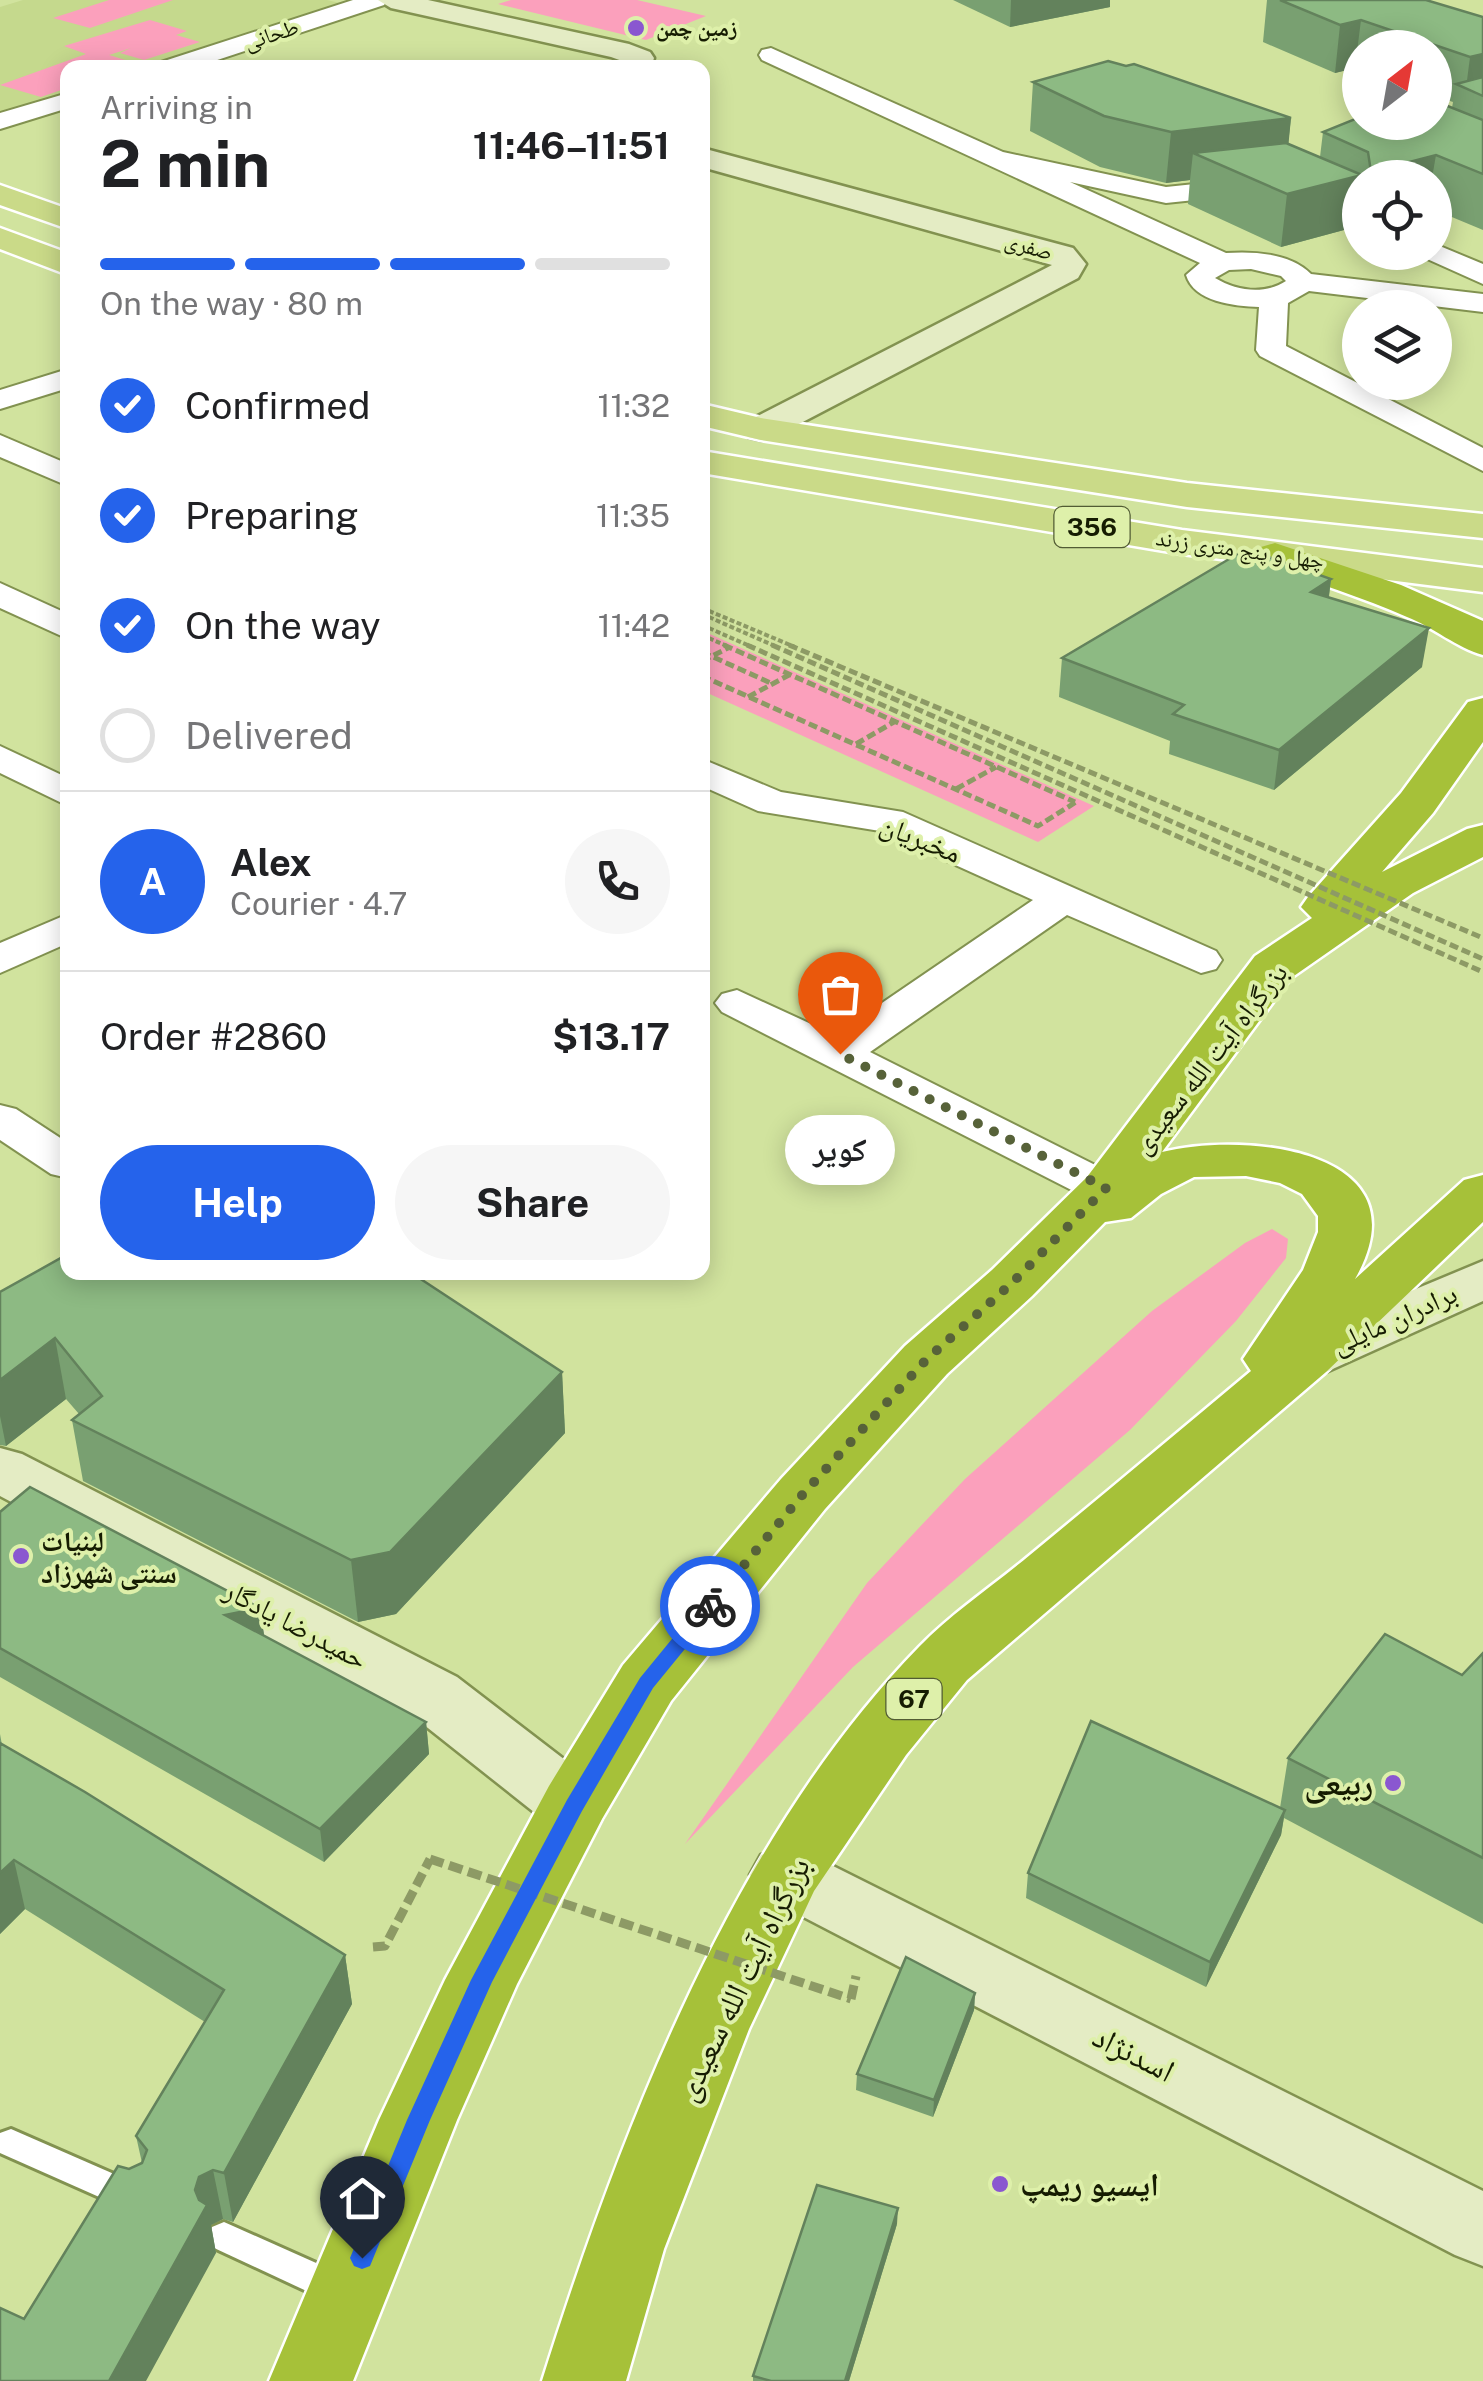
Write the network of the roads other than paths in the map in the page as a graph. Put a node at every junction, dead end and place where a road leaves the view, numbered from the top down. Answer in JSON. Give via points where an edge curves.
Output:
{"nodes":[{"id":1,"x":376,"y":0,"type":"edge"},
{"id":2,"x":391,"y":0,"type":"edge"},
{"id":3,"x":429,"y":3,"type":"edge"},
{"id":4,"x":771,"y":56,"type":"dead end"},
{"id":5,"x":192,"y":60,"type":"edge"},
{"id":6,"x":639,"y":60,"type":"edge"},
{"id":7,"x":60,"y":103,"type":"edge"},
{"id":8,"x":0,"y":122,"type":"edge"},
{"id":9,"x":710,"y":159,"type":"edge"},
{"id":10,"x":1000,"y":159,"type":"junction"},
{"id":11,"x":1285,"y":182,"type":"edge"},
{"id":12,"x":0,"y":194,"type":"edge"},
{"id":13,"x":60,"y":217,"type":"edge"},
{"id":14,"x":0,"y":238,"type":"edge"},
{"id":15,"x":1452,"y":260,"type":"edge"},
{"id":16,"x":60,"y":261,"type":"edge"},
{"id":17,"x":1483,"y":275,"type":"edge"},
{"id":18,"x":1288,"y":289,"type":"junction"},
{"id":19,"x":1483,"y":304,"type":"edge"},
{"id":20,"x":60,"y":381,"type":"edge"},
{"id":21,"x":0,"y":400,"type":"edge"},
{"id":22,"x":710,"y":417,"type":"edge"},
{"id":23,"x":761,"y":429,"type":"junction"},
{"id":24,"x":0,"y":445,"type":"edge"},
{"id":25,"x":1483,"y":462,"type":"edge"},
{"id":26,"x":710,"y":463,"type":"edge"},
{"id":27,"x":60,"y":472,"type":"edge"},
{"id":28,"x":1391,"y":518,"type":"junction"},
{"id":29,"x":1483,"y":526,"type":"edge"},
{"id":30,"x":1483,"y":537,"type":"edge"},
{"id":31,"x":1275,"y":555,"type":"junction"},
{"id":32,"x":1483,"y":580,"type":"edge"},
{"id":33,"x":0,"y":594,"type":"edge"},
{"id":34,"x":60,"y":624,"type":"edge"},
{"id":35,"x":1483,"y":642,"type":"edge"},
{"id":36,"x":1483,"y":711,"type":"edge"},
{"id":37,"x":0,"y":758,"type":"edge"},
{"id":38,"x":710,"y":775,"type":"edge"},
{"id":39,"x":60,"y":790,"type":"edge"},
{"id":40,"x":1483,"y":839,"type":"edge"},
{"id":41,"x":1061,"y":900,"type":"junction"},
{"id":42,"x":59,"y":939,"type":"edge"},
{"id":43,"x":0,"y":960,"type":"edge"},
{"id":44,"x":1200,"y":960,"type":"dead end"},
{"id":45,"x":1273,"y":967,"type":"junction"},
{"id":46,"x":737,"y":1004,"type":"dead end"},
{"id":47,"x":840,"y":1054,"type":"junction"},
{"id":48,"x":0,"y":1119,"type":"edge"},
{"id":49,"x":60,"y":1159,"type":"edge"},
{"id":50,"x":1106,"y":1188,"type":"junction"},
{"id":51,"x":1483,"y":1192,"type":"edge"},
{"id":52,"x":1483,"y":1278,"type":"edge"},
{"id":53,"x":1012,"y":1283,"type":"junction"},
{"id":54,"x":1306,"y":1358,"type":"junction"},
{"id":55,"x":1229,"y":1424,"type":"junction"},
{"id":56,"x":5,"y":1478,"type":"edge"},
{"id":57,"x":574,"y":1806,"type":"junction"},
{"id":58,"x":786,"y":1876,"type":"junction"},
{"id":59,"x":10,"y":2142,"type":"dead end"},
{"id":60,"x":138,"y":2200,"type":"edge"},
{"id":61,"x":1483,"y":2230,"type":"edge"},
{"id":62,"x":224,"y":2238,"type":"dead end"},
{"id":63,"x":348,"y":2293,"type":"junction"},
{"id":64,"x":311,"y":2381,"type":"edge"},
{"id":65,"x":584,"y":2381,"type":"edge"}],
"edges":[{"from":1,"to":5,"type":"street","name":"طحانی"},
{"from":2,"to":3,"type":"street"},
{"from":3,"to":6,"type":"street"},
{"from":4,"to":10,"type":"street"},
{"from":7,"to":8,"type":"street"},
{"from":9,"to":23,"type":"street","name":"صفری","via":[[1061,255],[1070,264]]},
{"from":10,"to":11,"type":"street","via":[[1166,195]]},
{"from":10,"to":18,"type":"street","via":[[1222,262],[1280,265],[1299,276]]},
{"from":12,"to":13,"type":"main road"},
{"from":14,"to":16,"type":"main road"},
{"from":15,"to":17,"type":"street"},
{"from":18,"to":19,"type":"street"},
{"from":18,"to":25,"type":"street","via":[[1270,350]]},
{"from":20,"to":21,"type":"street"},
{"from":22,"to":23,"type":"main road","name":"چهل و پنج متری زرند","number":"356"},
{"from":23,"to":28,"type":"main road","name":"چهل و پنج متری زرند","number":"356","via":[[1187,495]]},
{"from":24,"to":27,"type":"street"},
{"from":26,"to":31,"type":"main road","name":"چهل و پنج متری زرند","number":"356"},
{"from":28,"to":29,"type":"main road","name":"چهل و پنج متری زرند","number":"356"},
{"from":28,"to":30,"type":"main road"},
{"from":31,"to":32,"type":"main road","name":"چهل و پنج متری زرند","number":"356"},
{"from":31,"to":35,"type":"highway","via":[[1445,619]]},
{"from":33,"to":34,"type":"street"},
{"from":36,"to":45,"type":"highway","via":[[1416,802]]},
{"from":37,"to":39,"type":"street"},
{"from":38,"to":41,"type":"street","name":"مخبریان","via":[[772,803],[889,820]]},
{"from":40,"to":45,"type":"highway","name":"بزرگراه آیت الله سعیدی","via":[[1396,882]]},
{"from":41,"to":44,"type":"street","name":"مخبریان"},
{"from":41,"to":47,"type":"street"},
{"from":42,"to":43,"type":"street"},
{"from":45,"to":50,"type":"highway","name":"بزرگراه آیت الله سعیدی"},
{"from":46,"to":47,"type":"street"},
{"from":47,"to":50,"type":"street"},
{"from":48,"to":49,"type":"street"},
{"from":50,"to":53,"type":"highway","name":"بزرگراه آیت الله سعیدی"},
{"from":51,"to":54,"type":"highway","name":"بزرگراه آیت الله سعیدی","number":"67"},
{"from":52,"to":54,"type":"street","name":"برادران مایلی"},
{"from":53,"to":55,"type":"highway","via":[[1146,1179],[1180,1164],[1220,1157],[1261,1160],[1336,1192],[1346,1218],[1340,1251]]},
{"from":53,"to":57,"type":"highway","name":"بزرگراه آیت الله سعیدی","via":[[926,1360],[803,1494],[646,1683]]},
{"from":54,"to":55,"type":"highway","name":"بزرگراه آیت الله سعیدی","number":"67"},
{"from":55,"to":58,"type":"highway","name":"بزرگراه آیت الله سعیدی","number":"67","via":[[944,1663],[882,1737]]},
{"from":56,"to":57,"type":"street","name":"حمیدرضا یادگار","via":[[433,1695]]},
{"from":57,"to":63,"type":"highway","name":"بزرگراه آیت الله سعیدی","via":[[482,1980]]},
{"from":58,"to":61,"type":"street","name":"اسدنژاد"},
{"from":58,"to":65,"type":"highway","name":"بزرگراه آیت الله سعیدی","number":"67","via":[[696,2066],[624,2249]]},
{"from":59,"to":60,"type":"lane"},
{"from":62,"to":63,"type":"lane"},
{"from":63,"to":64,"type":"highway","name":"بزرگراه آیت الله سعیدی"}]}
